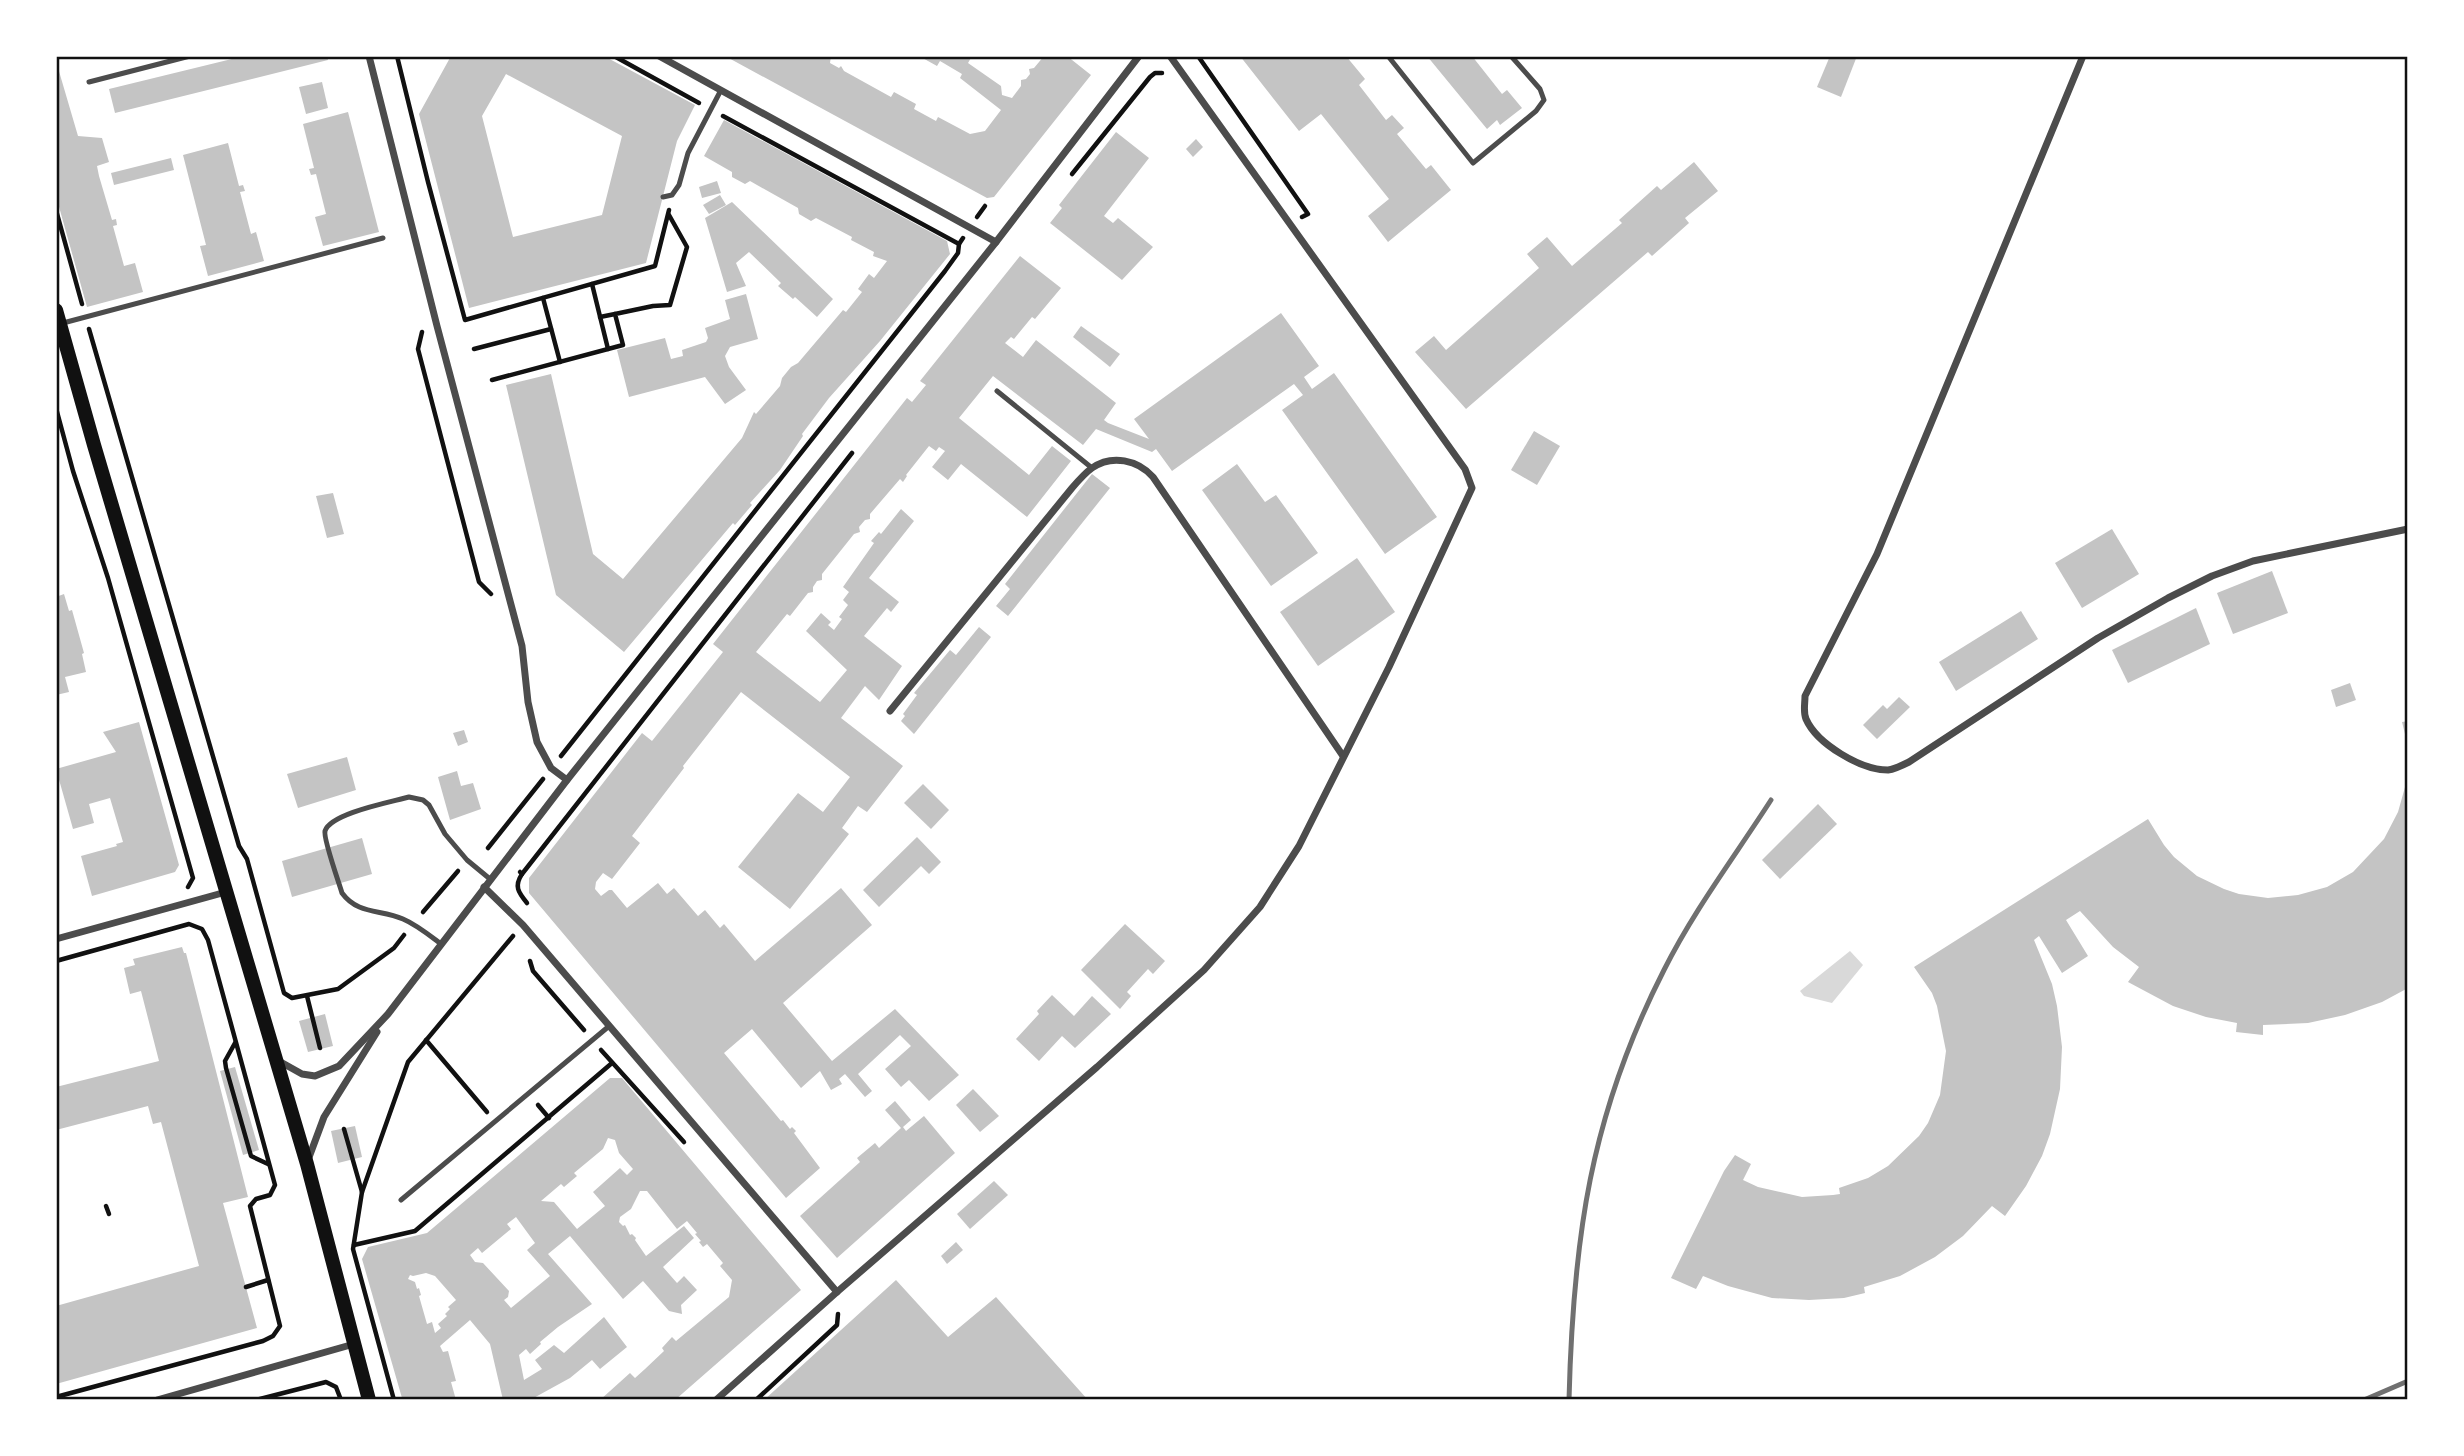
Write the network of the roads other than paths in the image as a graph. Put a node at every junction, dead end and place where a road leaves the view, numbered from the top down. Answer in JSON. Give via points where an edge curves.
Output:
{"nodes":[{"id":1,"x":190,"y":56,"type":"edge"},
{"id":2,"x":369,"y":56,"type":"edge"},
{"id":3,"x":659,"y":56,"type":"edge"},
{"id":4,"x":1139,"y":56,"type":"edge"},
{"id":5,"x":1170,"y":56,"type":"edge"},
{"id":6,"x":1388,"y":56,"type":"edge"},
{"id":7,"x":1511,"y":56,"type":"edge"},
{"id":8,"x":2083,"y":56,"type":"edge"},
{"id":9,"x":89,"y":82,"type":"dead end"},
{"id":10,"x":721,"y":90,"type":"junction"},
{"id":11,"x":663,"y":197,"type":"dead end"},
{"id":12,"x":383,"y":238,"type":"dead end"},
{"id":13,"x":996,"y":242,"type":"junction"},
{"id":14,"x":58,"y":317,"type":"edge"},
{"id":15,"x":997,"y":391,"type":"dead end"},
{"id":16,"x":1092,"y":468,"type":"junction"},
{"id":17,"x":2408,"y":529,"type":"edge"},
{"id":18,"x":890,"y":710,"type":"dead end"},
{"id":19,"x":1343,"y":756,"type":"junction"},
{"id":20,"x":567,"y":780,"type":"junction"},
{"id":21,"x":490,"y":879,"type":"junction"},
{"id":22,"x":484,"y":887,"type":"junction"},
{"id":23,"x":227,"y":891,"type":"junction"},
{"id":24,"x":56,"y":939,"type":"edge"},
{"id":25,"x":442,"y":944,"type":"junction"},
{"id":26,"x":388,"y":1014,"type":"junction"},
{"id":27,"x":608,"y":1027,"type":"junction"},
{"id":28,"x":277,"y":1059,"type":"junction"},
{"id":29,"x":307,"y":1164,"type":"junction"},
{"id":30,"x":401,"y":1200,"type":"dead end"},
{"id":31,"x":837,"y":1292,"type":"junction"},
{"id":32,"x":354,"y":1344,"type":"junction"},
{"id":33,"x":157,"y":1400,"type":"edge"},
{"id":34,"x":369,"y":1400,"type":"edge"},
{"id":35,"x":716,"y":1400,"type":"edge"}],
"edges":[{"from":1,"to":9,"type":"lane"},
{"from":2,"to":20,"type":"street","via":[[522,646],[537,742],[551,768]]},
{"from":3,"to":10,"type":"street"},
{"from":4,"to":13,"type":"street"},
{"from":5,"to":19,"type":"street","via":[[1465,469],[1472,488]]},
{"from":6,"to":7,"type":"lane","via":[[1473,163],[1544,100],[1541,89]]},
{"from":8,"to":17,"type":"street","via":[[1877,554],[1805,696],[1807,721],[1840,756],[1890,770],[2098,638],[2212,576],[2253,561]]},
{"from":10,"to":11,"type":"lane","via":[[688,153],[679,185],[672,195]]},
{"from":10,"to":13,"type":"street"},
{"from":12,"to":14,"type":"lane","via":[[86,317]]},
{"from":13,"to":20,"type":"street"},
{"from":14,"to":23,"type":"main road"},
{"from":15,"to":16,"type":"lane"},
{"from":16,"to":18,"type":"street"},
{"from":16,"to":19,"type":"street","via":[[1107,461],[1130,461],[1153,477]]},
{"from":19,"to":31,"type":"street","via":[[1299,846],[1259,907],[1204,970]]},
{"from":20,"to":21,"type":"street"},
{"from":21,"to":22,"type":"street"},
{"from":21,"to":25,"type":"lane","via":[[467,860],[429,805],[417,797],[348,814],[329,825],[325,835],[346,899],[357,908],[401,918]]},
{"from":22,"to":25,"type":"street"},
{"from":22,"to":27,"type":"street","via":[[523,925]]},
{"from":23,"to":24,"type":"street"},
{"from":23,"to":28,"type":"main road"},
{"from":25,"to":26,"type":"street"},
{"from":26,"to":28,"type":"street","via":[[339,1066],[315,1076]]},
{"from":26,"to":29,"type":"street","via":[[324,1117]]},
{"from":27,"to":30,"type":"lane"},
{"from":27,"to":31,"type":"street"},
{"from":28,"to":29,"type":"main road"},
{"from":29,"to":32,"type":"main road"},
{"from":31,"to":35,"type":"street"},
{"from":32,"to":33,"type":"street"},
{"from":32,"to":34,"type":"main road"}]}
